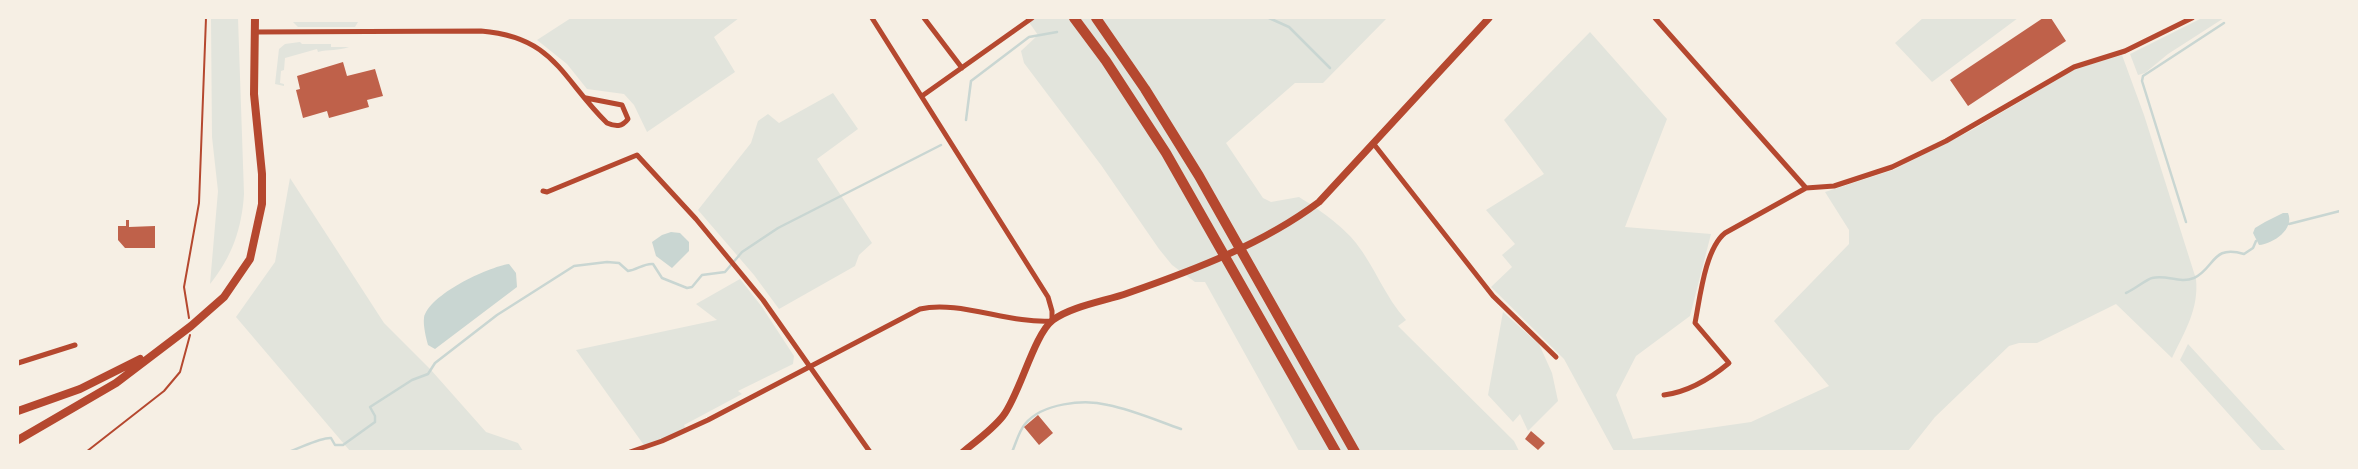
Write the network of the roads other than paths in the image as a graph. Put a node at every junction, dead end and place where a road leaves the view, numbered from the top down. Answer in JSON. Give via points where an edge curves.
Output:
{"nodes":[{"id":1,"x":255,"y":18,"type":"edge"},
{"id":2,"x":872,"y":18,"type":"edge"},
{"id":3,"x":924,"y":18,"type":"edge"},
{"id":4,"x":1032,"y":18,"type":"edge"},
{"id":5,"x":1074,"y":18,"type":"edge"},
{"id":6,"x":1096,"y":18,"type":"edge"},
{"id":7,"x":1488,"y":18,"type":"edge"},
{"id":8,"x":1655,"y":18,"type":"edge"},
{"id":9,"x":2192,"y":18,"type":"edge"},
{"id":10,"x":255,"y":32,"type":"junction"},
{"id":11,"x":962,"y":68,"type":"junction"},
{"id":12,"x":922,"y":96,"type":"junction"},
{"id":13,"x":586,"y":98,"type":"junction"},
{"id":14,"x":1373,"y":143,"type":"junction"},
{"id":15,"x":1806,"y":188,"type":"junction"},
{"id":16,"x":543,"y":191,"type":"dead end"},
{"id":17,"x":1052,"y":321,"type":"junction"},
{"id":18,"x":75,"y":345,"type":"dead end"},
{"id":19,"x":151,"y":354,"type":"junction"},
{"id":20,"x":1556,"y":357,"type":"dead end"},
{"id":21,"x":18,"y":363,"type":"edge"},
{"id":22,"x":809,"y":366,"type":"junction"},
{"id":23,"x":1664,"y":394,"type":"dead end"},
{"id":24,"x":18,"y":410,"type":"edge"},
{"id":25,"x":18,"y":440,"type":"edge"},
{"id":26,"x":630,"y":452,"type":"edge"},
{"id":27,"x":870,"y":452,"type":"edge"},
{"id":28,"x":963,"y":452,"type":"edge"},
{"id":29,"x":1336,"y":452,"type":"edge"},
{"id":30,"x":1355,"y":452,"type":"edge"}],
"edges":[{"from":1,"to":10,"type":"main road"},
{"from":2,"to":12,"type":"street"},
{"from":3,"to":11,"type":"street"},
{"from":4,"to":11,"type":"street"},
{"from":5,"to":29,"type":"highway","via":[[1161,146]]},
{"from":6,"to":30,"type":"highway","via":[[1146,89],[1199,176]]},
{"from":7,"to":14,"type":"street"},
{"from":8,"to":15,"type":"street"},
{"from":9,"to":15,"type":"street","via":[[2125,51],[2074,67],[1946,141],[1892,167],[1834,186]]},
{"from":10,"to":13,"type":"street","via":[[481,31],[511,34],[544,52]]},
{"from":10,"to":19,"type":"main road","via":[[255,104],[262,204],[250,259],[219,302]]},
{"from":11,"to":12,"type":"street"},
{"from":12,"to":17,"type":"street","via":[[1048,297]]},
{"from":13,"to":13,"type":"street","via":[[607,123],[617,126],[628,119],[622,105]]},
{"from":14,"to":17,"type":"street","via":[[1319,202],[1276,231],[1190,269]]},
{"from":14,"to":20,"type":"street","via":[[1493,296]]},
{"from":15,"to":23,"type":"street","via":[[1719,238],[1705,272],[1695,323],[1729,363],[1715,375],[1673,394]]},
{"from":16,"to":22,"type":"street","via":[[637,155],[696,218],[763,300]]},
{"from":17,"to":22,"type":"street","via":[[1032,322],[930,307],[920,309]]},
{"from":17,"to":28,"type":"street","via":[[1003,416]]},
{"from":18,"to":21,"type":"street"},
{"from":19,"to":24,"type":"main road","via":[[80,389]]},
{"from":19,"to":25,"type":"main road","via":[[116,383]]},
{"from":22,"to":26,"type":"street","via":[[708,420]]},
{"from":22,"to":27,"type":"street"}]}
